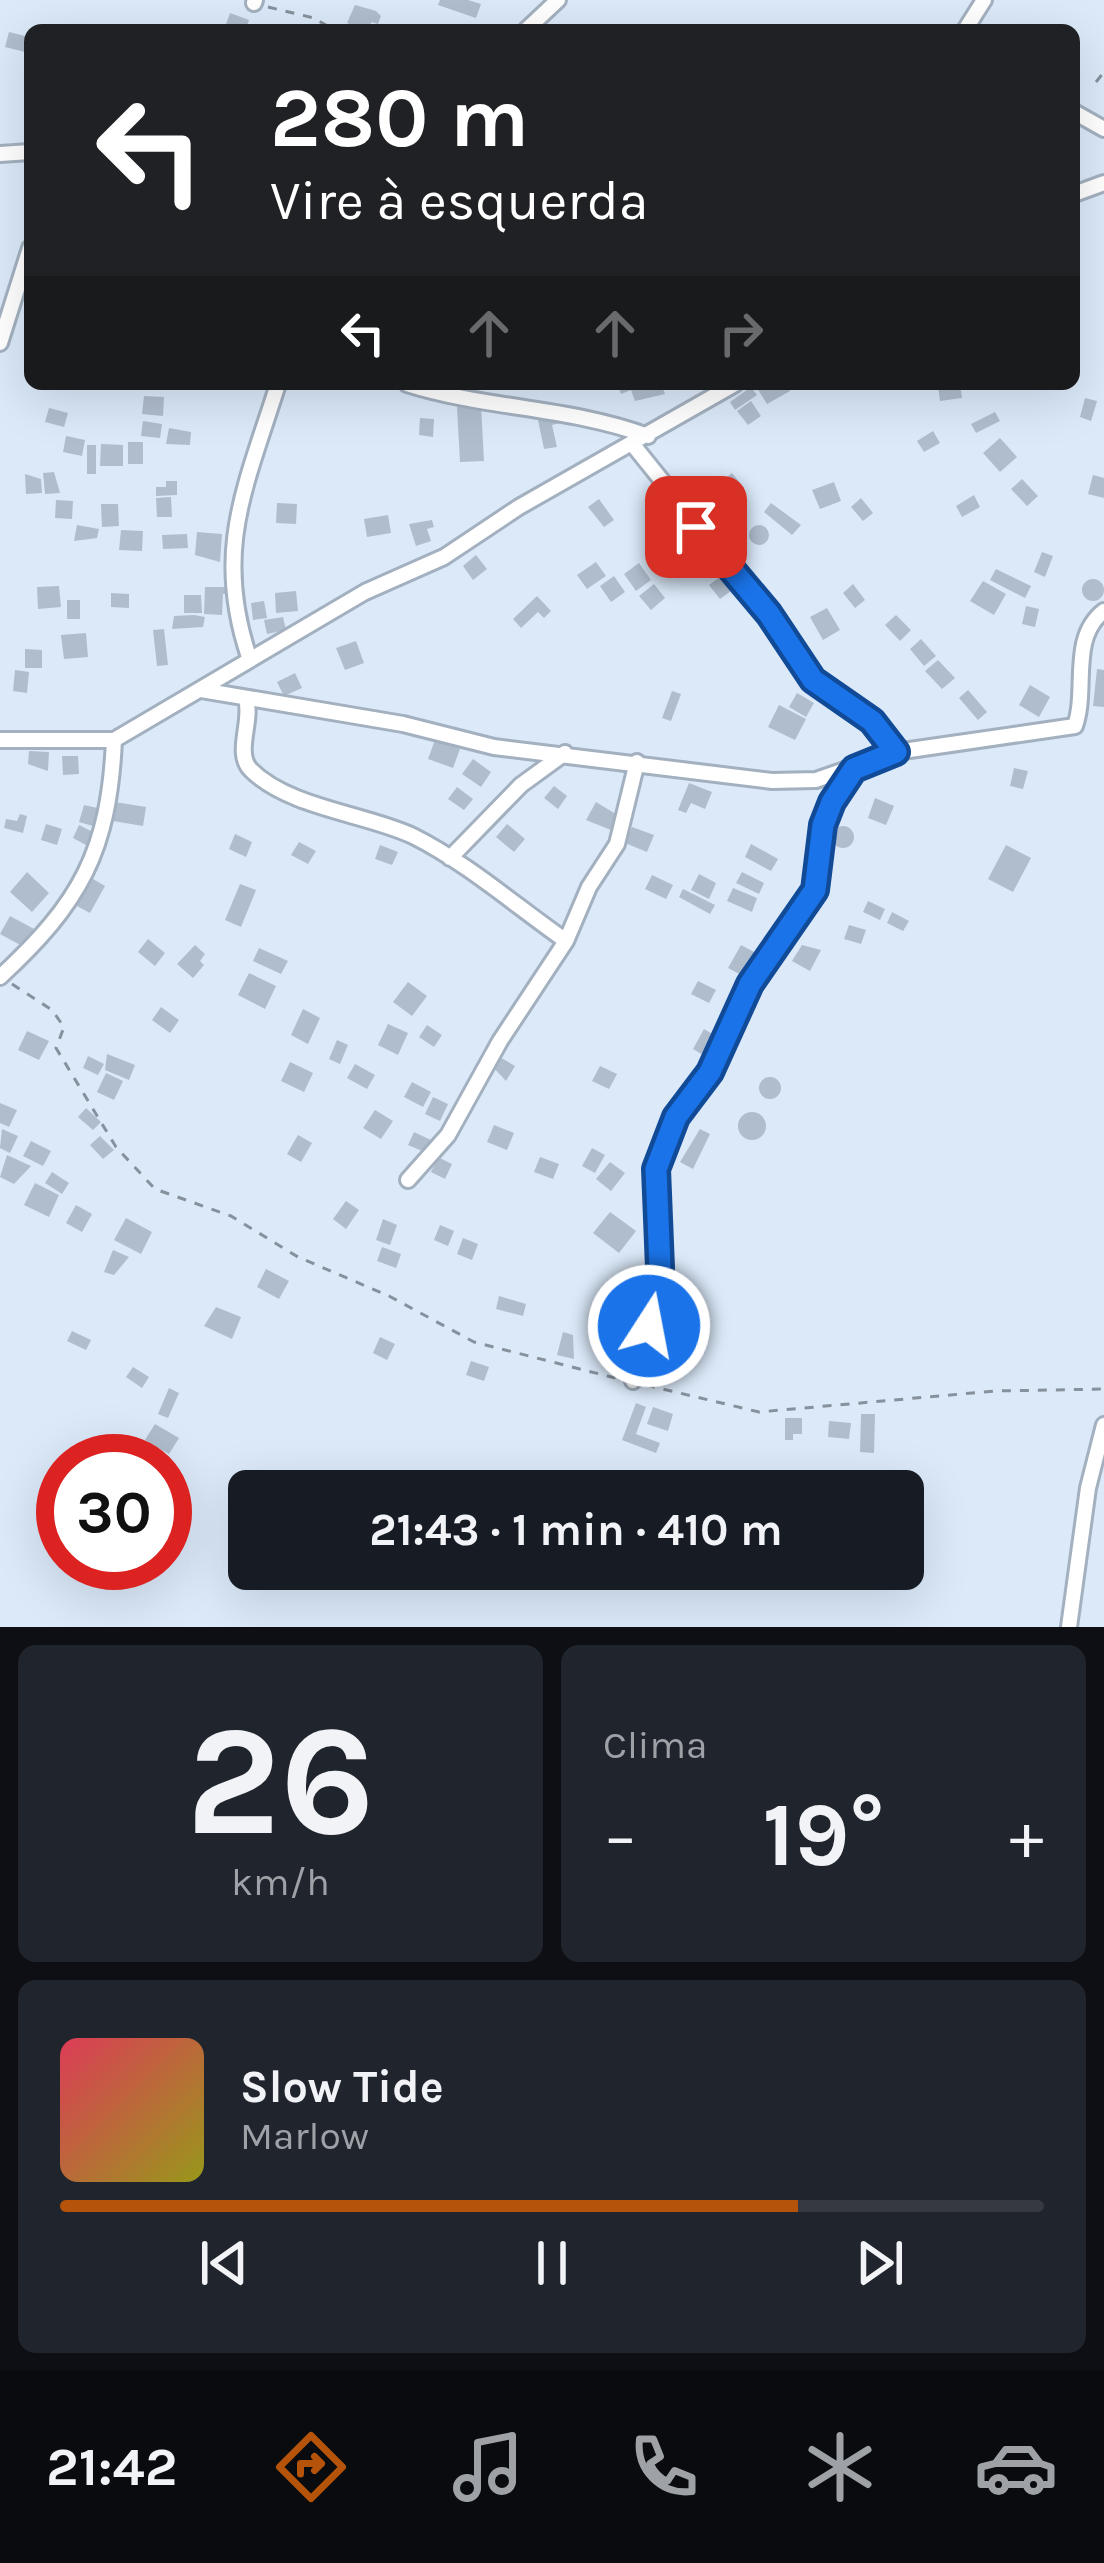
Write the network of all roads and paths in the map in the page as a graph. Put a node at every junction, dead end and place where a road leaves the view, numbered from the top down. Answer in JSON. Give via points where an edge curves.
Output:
{"nodes":[{"id":1,"x":558,"y":0,"type":"edge"},
{"id":2,"x":255,"y":2,"type":"edge"},
{"id":3,"x":324,"y":24,"type":"edge"},
{"id":4,"x":532,"y":24,"type":"edge"},
{"id":5,"x":1104,"y":72,"type":"edge"},
{"id":6,"x":1096,"y":82,"type":"dead end"},
{"id":7,"x":24,"y":267,"type":"edge"},
{"id":8,"x":0,"y":343,"type":"edge"},
{"id":9,"x":276,"y":390,"type":"edge"},
{"id":10,"x":431,"y":390,"type":"edge"},
{"id":11,"x":725,"y":390,"type":"edge"},
{"id":12,"x":641,"y":441,"type":"junction"},
{"id":13,"x":1104,"y":611,"type":"edge"},
{"id":14,"x":249,"y":657,"type":"junction"},
{"id":15,"x":201,"y":690,"type":"junction"},
{"id":16,"x":246,"y":699,"type":"junction"},
{"id":17,"x":0,"y":740,"type":"edge"},
{"id":18,"x":114,"y":740,"type":"junction"},
{"id":19,"x":896,"y":752,"type":"junction"},
{"id":20,"x":565,"y":753,"type":"junction"},
{"id":21,"x":637,"y":762,"type":"junction"},
{"id":22,"x":854,"y":769,"type":"junction"},
{"id":23,"x":450,"y":859,"type":"junction"},
{"id":24,"x":566,"y":940,"type":"junction"},
{"id":25,"x":0,"y":977,"type":"edge"},
{"id":26,"x":408,"y":1180,"type":"dead end"},
{"id":27,"x":633,"y":1381,"type":"junction"},
{"id":28,"x":1104,"y":1389,"type":"edge"},
{"id":29,"x":1104,"y":1425,"type":"edge"},
{"id":30,"x":1069,"y":1627,"type":"edge"}],
"edges":[{"from":1,"to":4,"type":"street"},
{"from":2,"to":3,"type":"path"},
{"from":5,"to":6,"type":"path"},
{"from":7,"to":8,"type":"street"},
{"from":9,"to":14,"type":"street","via":[[230,548],[235,614]]},
{"from":10,"to":12,"type":"street","via":[[607,422]]},
{"from":11,"to":12,"type":"street"},
{"from":12,"to":14,"type":"street","via":[[444,557]]},
{"from":12,"to":19,"type":"street","via":[[813,680],[872,721]]},
{"from":13,"to":19,"type":"street","via":[[1088,628],[1075,726]]},
{"from":14,"to":15,"type":"street"},
{"from":15,"to":16,"type":"street"},
{"from":15,"to":18,"type":"street"},
{"from":16,"to":20,"type":"street"},
{"from":16,"to":23,"type":"street","via":[[243,753],[251,770],[305,801],[412,836]]},
{"from":17,"to":18,"type":"street"},
{"from":18,"to":25,"type":"street","via":[[112,781],[80,889],[56,925]]},
{"from":19,"to":22,"type":"street"},
{"from":20,"to":21,"type":"street"},
{"from":20,"to":23,"type":"street","via":[[521,785]]},
{"from":21,"to":22,"type":"street","via":[[772,781]]},
{"from":21,"to":24,"type":"street","via":[[617,844]]},
{"from":22,"to":27,"type":"street","via":[[823,825],[815,890],[750,984],[656,1169],[660,1268]]},
{"from":23,"to":24,"type":"street"},
{"from":24,"to":26,"type":"street","via":[[448,1136]]},
{"from":25,"to":27,"type":"path","via":[[52,1010],[64,1027],[56,1048],[82,1096],[155,1189],[231,1216],[474,1342]]},
{"from":27,"to":28,"type":"path","via":[[759,1412]]},
{"from":29,"to":30,"type":"street"}]}
